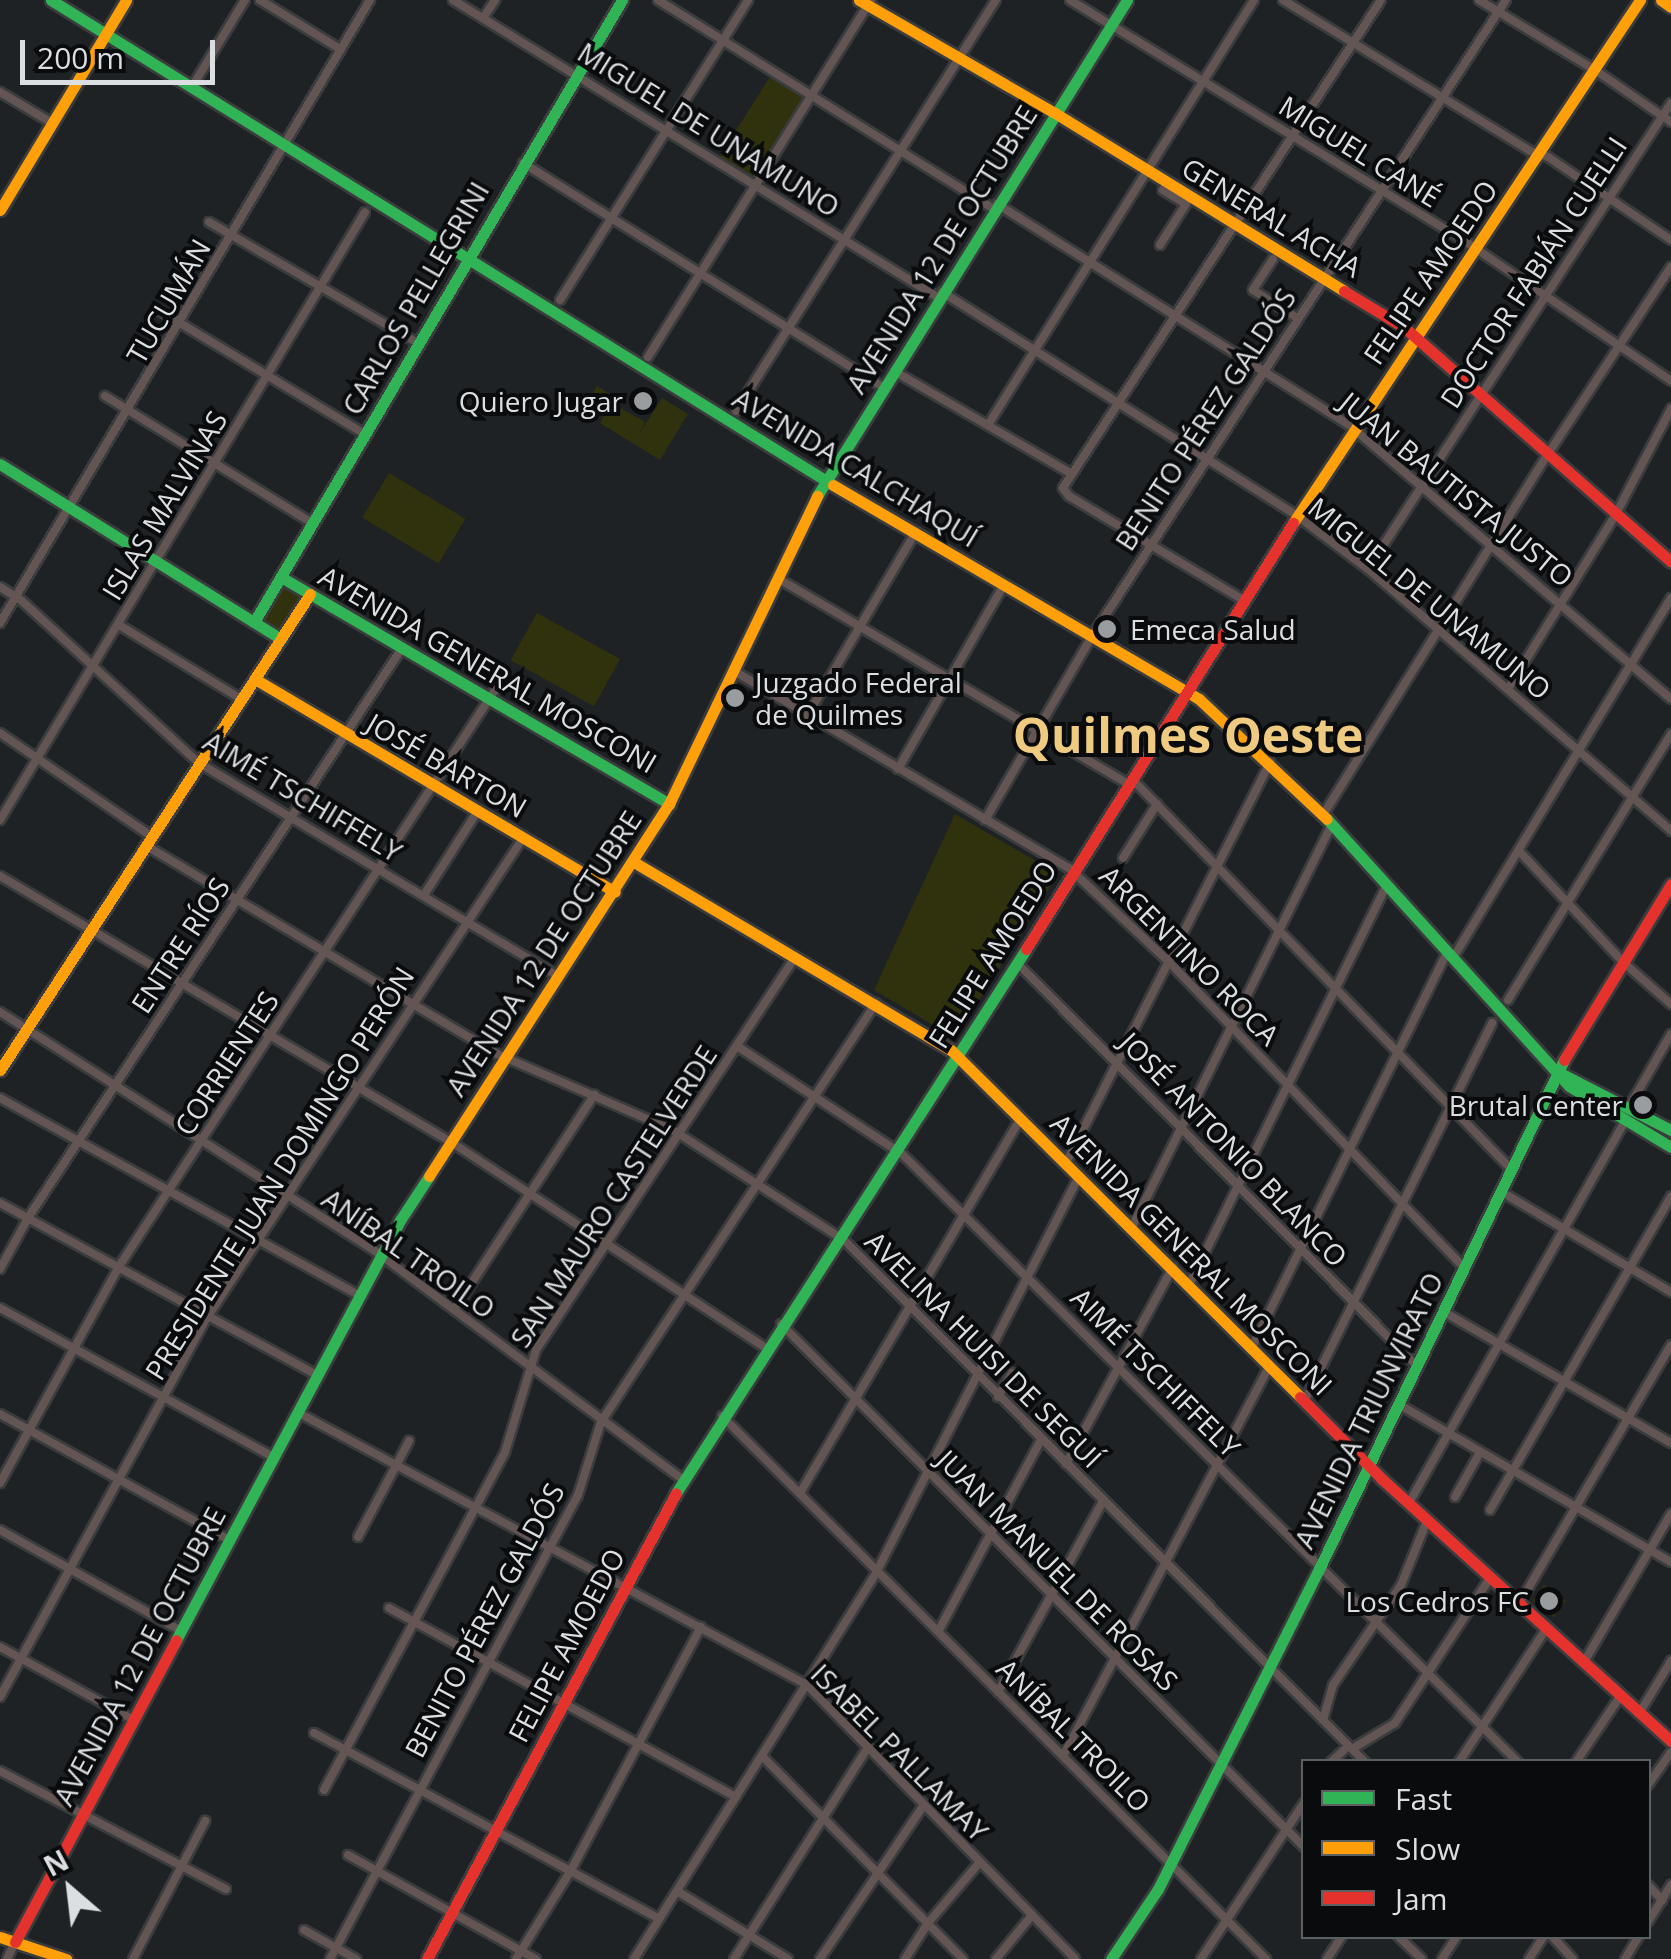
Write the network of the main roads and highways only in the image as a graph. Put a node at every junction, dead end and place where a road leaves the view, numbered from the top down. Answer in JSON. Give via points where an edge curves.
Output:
{"nodes":[{"id":1,"x":51,"y":0,"type":"edge"},
{"id":2,"x":126,"y":0,"type":"edge"},
{"id":3,"x":622,"y":0,"type":"edge"},
{"id":4,"x":1127,"y":0,"type":"edge"},
{"id":5,"x":1640,"y":0,"type":"edge"},
{"id":6,"x":1661,"y":0,"type":"edge"},
{"id":7,"x":866,"y":2,"type":"edge"},
{"id":8,"x":1671,"y":7,"type":"edge"},
{"id":9,"x":105,"y":33,"type":"junction"},
{"id":10,"x":1055,"y":113,"type":"junction"},
{"id":11,"x":0,"y":209,"type":"edge"},
{"id":12,"x":466,"y":257,"type":"junction"},
{"id":13,"x":1416,"y":337,"type":"junction"},
{"id":14,"x":0,"y":457,"type":"edge"},
{"id":15,"x":0,"y":464,"type":"edge"},
{"id":16,"x":826,"y":480,"type":"junction"},
{"id":17,"x":72,"y":506,"type":"junction"},
{"id":18,"x":1671,"y":562,"type":"edge"},
{"id":19,"x":281,"y":577,"type":"junction"},
{"id":20,"x":310,"y":594,"type":"junction"},
{"id":21,"x":255,"y":620,"type":"junction"},
{"id":22,"x":281,"y":639,"type":"junction"},
{"id":23,"x":254,"y":679,"type":"junction"},
{"id":24,"x":1186,"y":692,"type":"junction"},
{"id":25,"x":669,"y":804,"type":"junction"},
{"id":26,"x":634,"y":862,"type":"junction"},
{"id":27,"x":1671,"y":884,"type":"edge"},
{"id":28,"x":615,"y":892,"type":"junction"},
{"id":29,"x":958,"y":1058,"type":"junction"},
{"id":30,"x":0,"y":1070,"type":"edge"},
{"id":31,"x":1556,"y":1072,"type":"junction"},
{"id":32,"x":1627,"y":1114,"type":"junction"},
{"id":33,"x":1671,"y":1130,"type":"edge"},
{"id":34,"x":1671,"y":1146,"type":"edge"},
{"id":35,"x":1370,"y":1467,"type":"junction"},
{"id":36,"x":1671,"y":1742,"type":"edge"},
{"id":37,"x":0,"y":1937,"type":"edge"},
{"id":38,"x":15,"y":1942,"type":"junction"},
{"id":39,"x":66,"y":1959,"type":"edge"},
{"id":40,"x":427,"y":1959,"type":"edge"},
{"id":41,"x":1111,"y":1959,"type":"edge"}],
"edges":[{"from":1,"to":9,"type":"main road","name":"AVENIDA CALCHAQUÍ"},
{"from":2,"to":9,"type":"main road"},
{"from":3,"to":12,"type":"main road","name":"CARLOS PELLEGRINI"},
{"from":4,"to":10,"type":"main road","name":"AVENIDA 12 DE OCTUBRE"},
{"from":5,"to":13,"type":"main road","name":"FELIPE AMOEDO"},
{"from":6,"to":8,"type":"main road"},
{"from":7,"to":10,"type":"main road","name":"GENERAL ACHA"},
{"from":9,"to":11,"type":"main road"},
{"from":9,"to":12,"type":"main road","name":"AVENIDA CALCHAQUÍ"},
{"from":10,"to":13,"type":"main road","name":"GENERAL ACHA"},
{"from":10,"to":16,"type":"main road","name":"AVENIDA 12 DE OCTUBRE"},
{"from":12,"to":16,"type":"main road","name":"AVENIDA CALCHAQUÍ"},
{"from":12,"to":19,"type":"main road","name":"CARLOS PELLEGRINI"},
{"from":13,"to":18,"type":"main road","name":"GENERAL ACHA"},
{"from":13,"to":24,"type":"main road","name":"FELIPE AMOEDO"},
{"from":14,"to":17,"type":"main road"},
{"from":15,"to":17,"type":"main road"},
{"from":16,"to":24,"type":"main road","name":"AVENIDA CALCHAQUÍ"},
{"from":16,"to":25,"type":"main road","name":"AVENIDA 12 DE OCTUBRE"},
{"from":17,"to":21,"type":"main road"},
{"from":19,"to":20,"type":"main road","name":"AVENIDA GENERAL MOSCONI"},
{"from":19,"to":21,"type":"main road","name":"CARLOS PELLEGRINI"},
{"from":20,"to":22,"type":"main road"},
{"from":20,"to":25,"type":"main road","name":"AVENIDA GENERAL MOSCONI"},
{"from":21,"to":22,"type":"main road"},
{"from":22,"to":23,"type":"main road"},
{"from":23,"to":28,"type":"main road","name":"JOSÉ BARTON"},
{"from":23,"to":30,"type":"main road"},
{"from":24,"to":29,"type":"main road","name":"FELIPE AMOEDO"},
{"from":24,"to":31,"type":"main road","name":"AVENIDA CALCHAQUÍ","via":[[1328,820]]},
{"from":25,"to":26,"type":"main road","name":"AVENIDA 12 DE OCTUBRE"},
{"from":26,"to":28,"type":"main road","name":"AVENIDA 12 DE OCTUBRE"},
{"from":26,"to":29,"type":"main road","name":"AVENIDA GENERAL MOSCONI"},
{"from":27,"to":31,"type":"main road","name":"AVENIDA TRIUNVIRATO"},
{"from":28,"to":38,"type":"main road","name":"AVENIDA 12 DE OCTUBRE","via":[[382,1256]]},
{"from":29,"to":35,"type":"main road","name":"AVENIDA GENERAL MOSCONI"},
{"from":29,"to":40,"type":"main road","name":"FELIPE AMOEDO","via":[[682,1479]]},
{"from":31,"to":32,"type":"main road","name":"AVENIDA CALCHAQUÍ"},
{"from":31,"to":35,"type":"main road","name":"AVENIDA TRIUNVIRATO"},
{"from":32,"to":33,"type":"main road","name":"AVENIDA CALCHAQUÍ"},
{"from":32,"to":34,"type":"main road","name":"AVENIDA CALCHAQUÍ"},
{"from":35,"to":36,"type":"main road","name":"AVENIDA GENERAL MOSCONI"},
{"from":35,"to":41,"type":"main road","name":"AVENIDA TRIUNVIRATO","via":[[1171,1864]]},
{"from":37,"to":38,"type":"main road"},
{"from":38,"to":39,"type":"main road"}]}
